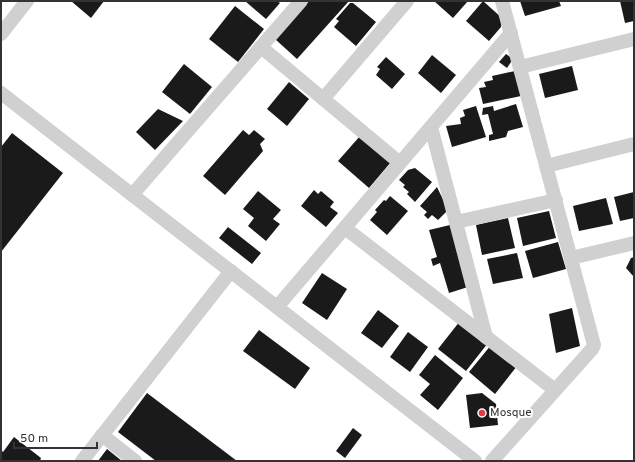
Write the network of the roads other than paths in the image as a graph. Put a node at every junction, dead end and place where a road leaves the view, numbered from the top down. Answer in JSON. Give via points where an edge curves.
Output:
{"nodes":[{"id":1,"x":27,"y":1,"type":"edge"},
{"id":2,"x":300,"y":1,"type":"edge"},
{"id":3,"x":407,"y":1,"type":"edge"},
{"id":4,"x":502,"y":1,"type":"edge"},
{"id":5,"x":511,"y":33,"type":"junction"},
{"id":6,"x":1,"y":34,"type":"edge"},
{"id":7,"x":634,"y":39,"type":"edge"},
{"id":8,"x":261,"y":47,"type":"junction"},
{"id":9,"x":520,"y":68,"type":"junction"},
{"id":10,"x":1,"y":93,"type":"edge"},
{"id":11,"x":323,"y":99,"type":"junction"},
{"id":12,"x":431,"y":127,"type":"junction"},
{"id":13,"x":634,"y":144,"type":"edge"},
{"id":14,"x":400,"y":163,"type":"junction"},
{"id":15,"x":546,"y":166,"type":"junction"},
{"id":16,"x":132,"y":195,"type":"junction"},
{"id":17,"x":556,"y":200,"type":"junction"},
{"id":18,"x":456,"y":222,"type":"junction"},
{"id":19,"x":345,"y":228,"type":"junction"},
{"id":20,"x":634,"y":243,"type":"edge"},
{"id":21,"x":571,"y":258,"type":"junction"},
{"id":22,"x":231,"y":272,"type":"junction"},
{"id":23,"x":277,"y":307,"type":"junction"},
{"id":24,"x":486,"y":337,"type":"junction"},
{"id":25,"x":555,"y":390,"type":"junction"},
{"id":26,"x":102,"y":435,"type":"junction"},
{"id":27,"x":82,"y":461,"type":"edge"},
{"id":28,"x":135,"y":461,"type":"edge"},
{"id":29,"x":476,"y":461,"type":"edge"},
{"id":30,"x":492,"y":461,"type":"edge"}],
"edges":[{"from":1,"to":6,"type":"street"},
{"from":2,"to":8,"type":"street"},
{"from":3,"to":11,"type":"street"},
{"from":4,"to":5,"type":"street"},
{"from":5,"to":9,"type":"street"},
{"from":5,"to":12,"type":"street"},
{"from":7,"to":9,"type":"street"},
{"from":8,"to":11,"type":"street"},
{"from":8,"to":16,"type":"street"},
{"from":9,"to":15,"type":"street"},
{"from":10,"to":16,"type":"street"},
{"from":11,"to":14,"type":"street"},
{"from":12,"to":14,"type":"street"},
{"from":12,"to":18,"type":"street"},
{"from":13,"to":15,"type":"street"},
{"from":14,"to":19,"type":"street"},
{"from":15,"to":17,"type":"street"},
{"from":16,"to":22,"type":"street"},
{"from":17,"to":18,"type":"street"},
{"from":17,"to":21,"type":"street"},
{"from":18,"to":24,"type":"street"},
{"from":19,"to":23,"type":"street"},
{"from":19,"to":24,"type":"street"},
{"from":20,"to":21,"type":"street"},
{"from":21,"to":25,"type":"street","via":[[594,345]]},
{"from":22,"to":23,"type":"street"},
{"from":22,"to":26,"type":"street"},
{"from":23,"to":29,"type":"street"},
{"from":24,"to":25,"type":"street"},
{"from":25,"to":30,"type":"street"},
{"from":26,"to":27,"type":"street"},
{"from":26,"to":28,"type":"street"}]}
